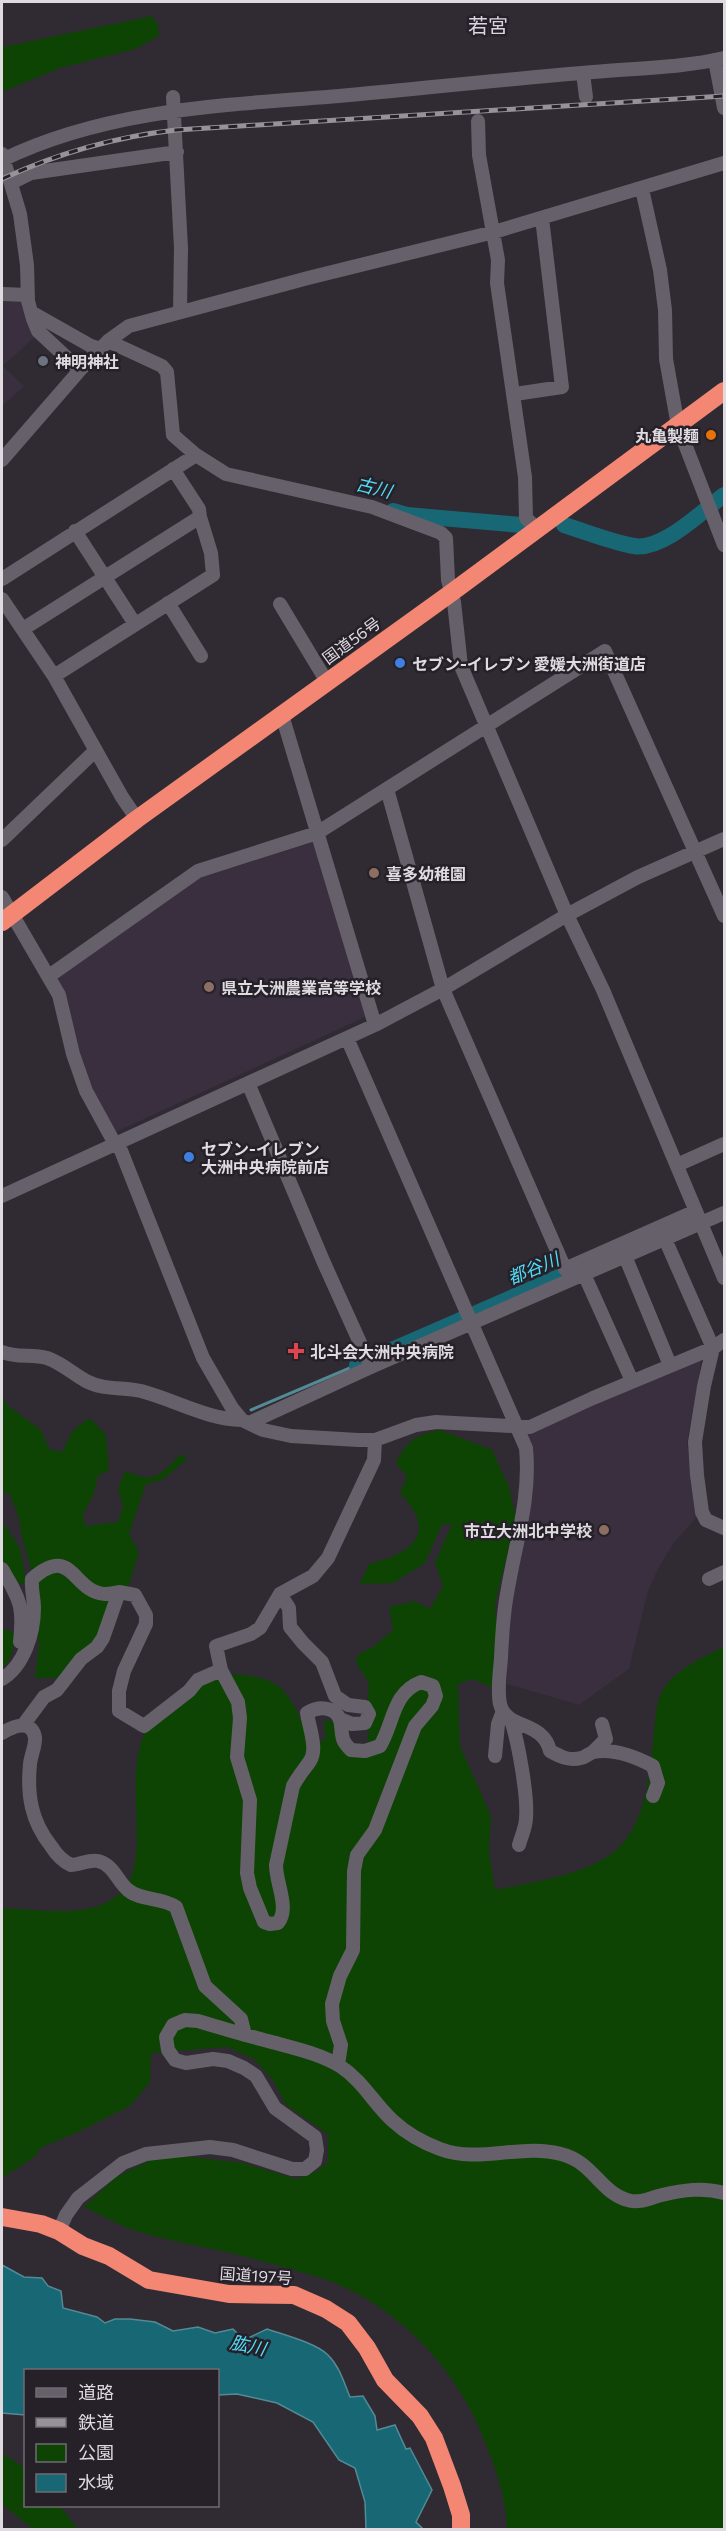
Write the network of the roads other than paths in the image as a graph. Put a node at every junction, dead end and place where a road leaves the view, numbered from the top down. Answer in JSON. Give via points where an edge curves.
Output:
{"nodes":[{"id":1,"x":720,"y":59,"type":"edge"},
{"id":2,"x":583,"y":73,"type":"junction"},
{"id":3,"x":724,"y":91,"type":"edge"},
{"id":4,"x":173,"y":97,"type":"dead end"},
{"id":5,"x":586,"y":97,"type":"dead end"},
{"id":6,"x":724,"y":108,"type":"edge"},
{"id":7,"x":174,"y":112,"type":"junction"},
{"id":8,"x":478,"y":121,"type":"dead end"},
{"id":9,"x":177,"y":152,"type":"junction"},
{"id":10,"x":2,"y":157,"type":"edge"},
{"id":11,"x":724,"y":163,"type":"edge"},
{"id":12,"x":11,"y":183,"type":"junction"},
{"id":13,"x":642,"y":189,"type":"junction"},
{"id":14,"x":542,"y":218,"type":"junction"},
{"id":15,"x":494,"y":232,"type":"junction"},
{"id":16,"x":2,"y":294,"type":"edge"},
{"id":17,"x":28,"y":295,"type":"junction"},
{"id":18,"x":31,"y":312,"type":"junction"},
{"id":19,"x":180,"y":312,"type":"junction"},
{"id":20,"x":104,"y":345,"type":"junction"},
{"id":21,"x":80,"y":370,"type":"junction"},
{"id":22,"x":724,"y":391,"type":"edge"},
{"id":23,"x":515,"y":394,"type":"junction"},
{"id":24,"x":678,"y":426,"type":"junction"},
{"id":25,"x":196,"y":454,"type":"junction"},
{"id":26,"x":2,"y":460,"type":"edge"},
{"id":27,"x":173,"y":469,"type":"junction"},
{"id":28,"x":200,"y":517,"type":"junction"},
{"id":29,"x":536,"y":528,"type":"junction"},
{"id":30,"x":75,"y":531,"type":"junction"},
{"id":31,"x":724,"y":545,"type":"edge"},
{"id":32,"x":105,"y":578,"type":"junction"},
{"id":33,"x":2,"y":579,"type":"edge"},
{"id":34,"x":451,"y":593,"type":"junction"},
{"id":35,"x":2,"y":599,"type":"edge"},
{"id":36,"x":168,"y":603,"type":"junction"},
{"id":37,"x":279,"y":604,"type":"dead end"},
{"id":38,"x":135,"y":624,"type":"junction"},
{"id":39,"x":23,"y":629,"type":"junction"},
{"id":40,"x":201,"y":656,"type":"dead end"},
{"id":41,"x":54,"y":676,"type":"junction"},
{"id":42,"x":327,"y":682,"type":"junction"},
{"id":43,"x":282,"y":715,"type":"junction"},
{"id":44,"x":486,"y":726,"type":"junction"},
{"id":45,"x":96,"y":750,"type":"junction"},
{"id":46,"x":387,"y":789,"type":"junction"},
{"id":47,"x":137,"y":819,"type":"junction"},
{"id":48,"x":317,"y":832,"type":"junction"},
{"id":49,"x":724,"y":839,"type":"edge"},
{"id":50,"x":2,"y":840,"type":"edge"},
{"id":51,"x":696,"y":851,"type":"junction"},
{"id":52,"x":2,"y":897,"type":"edge"},
{"id":53,"x":567,"y":915,"type":"junction"},
{"id":54,"x":724,"y":916,"type":"edge"},
{"id":55,"x":6,"y":918,"type":"edge"},
{"id":56,"x":49,"y":976,"type":"junction"},
{"id":57,"x":443,"y":989,"type":"junction"},
{"id":58,"x":375,"y":1025,"type":"junction"},
{"id":59,"x":347,"y":1038,"type":"junction"},
{"id":60,"x":248,"y":1083,"type":"junction"},
{"id":61,"x":116,"y":1144,"type":"junction"},
{"id":62,"x":724,"y":1144,"type":"edge"},
{"id":63,"x":677,"y":1165,"type":"junction"},
{"id":64,"x":2,"y":1196,"type":"edge"},
{"id":65,"x":724,"y":1213,"type":"edge"},
{"id":66,"x":698,"y":1217,"type":"junction"},
{"id":67,"x":665,"y":1239,"type":"junction"},
{"id":68,"x":625,"y":1256,"type":"junction"},
{"id":69,"x":567,"y":1274,"type":"junction"},
{"id":70,"x":584,"y":1274,"type":"junction"},
{"id":71,"x":724,"y":1278,"type":"edge"},
{"id":72,"x":470,"y":1319,"type":"junction"},
{"id":73,"x":724,"y":1328,"type":"edge"},
{"id":74,"x":720,"y":1343,"type":"edge"},
{"id":75,"x":2,"y":1352,"type":"edge"},
{"id":76,"x":369,"y":1362,"type":"junction"},
{"id":77,"x":670,"y":1365,"type":"junction"},
{"id":78,"x":632,"y":1381,"type":"junction"},
{"id":79,"x":246,"y":1421,"type":"junction"},
{"id":80,"x":517,"y":1427,"type":"junction"},
{"id":81,"x":375,"y":1440,"type":"junction"},
{"id":82,"x":724,"y":1528,"type":"edge"},
{"id":83,"x":2,"y":1569,"type":"edge"},
{"id":84,"x":724,"y":1572,"type":"edge"},
{"id":85,"x":709,"y":1579,"type":"dead end"},
{"id":86,"x":119,"y":1592,"type":"junction"},
{"id":87,"x":280,"y":1594,"type":"junction"},
{"id":88,"x":220,"y":1670,"type":"junction"},
{"id":89,"x":2,"y":1678,"type":"edge"},
{"id":90,"x":507,"y":1715,"type":"junction"},
{"id":91,"x":340,"y":1719,"type":"junction"},
{"id":92,"x":24,"y":1724,"type":"junction"},
{"id":93,"x":602,"y":1724,"type":"dead end"},
{"id":94,"x":2,"y":1733,"type":"edge"},
{"id":95,"x":593,"y":1752,"type":"junction"},
{"id":96,"x":495,"y":1756,"type":"dead end"},
{"id":97,"x":653,"y":1796,"type":"dead end"},
{"id":98,"x":519,"y":1845,"type":"dead end"},
{"id":99,"x":245,"y":2035,"type":"junction"},
{"id":100,"x":338,"y":2065,"type":"junction"},
{"id":101,"x":724,"y":2193,"type":"edge"},
{"id":102,"x":2,"y":2217,"type":"edge"},
{"id":103,"x":59,"y":2231,"type":"junction"},
{"id":104,"x":461,"y":2529,"type":"edge"}],
"edges":[{"from":1,"to":2,"type":"street"},
{"from":1,"to":3,"type":"street"},
{"from":2,"to":5,"type":"street"},
{"from":2,"to":7,"type":"street"},
{"from":3,"to":6,"type":"street"},
{"from":4,"to":7,"type":"street"},
{"from":7,"to":9,"type":"street"},
{"from":7,"to":10,"type":"street","via":[[65,134]]},
{"from":8,"to":15,"type":"street","via":[[479,155]]},
{"from":9,"to":12,"type":"street","via":[[31,173]]},
{"from":9,"to":19,"type":"street"},
{"from":10,"to":12,"type":"street"},
{"from":11,"to":13,"type":"street"},
{"from":12,"to":17,"type":"street","via":[[20,214]]},
{"from":13,"to":14,"type":"street"},
{"from":13,"to":24,"type":"street","via":[[660,270],[666,359]]},
{"from":14,"to":15,"type":"street"},
{"from":14,"to":23,"type":"street","via":[[562,387]]},
{"from":15,"to":19,"type":"street"},
{"from":15,"to":23,"type":"street","via":[[497,282]]},
{"from":16,"to":17,"type":"street"},
{"from":17,"to":18,"type":"street"},
{"from":18,"to":20,"type":"street","via":[[91,346]]},
{"from":18,"to":21,"type":"street","via":[[38,331]]},
{"from":19,"to":20,"type":"street","via":[[129,326]]},
{"from":20,"to":21,"type":"street"},
{"from":20,"to":25,"type":"street","via":[[162,366],[167,372],[173,435]]},
{"from":21,"to":26,"type":"street"},
{"from":22,"to":24,"type":"highway","name":"国道56号"},
{"from":23,"to":29,"type":"street","via":[[527,487],[526,518]]},
{"from":24,"to":29,"type":"highway","name":"国道56号"},
{"from":24,"to":31,"type":"street"},
{"from":25,"to":27,"type":"street"},
{"from":25,"to":34,"type":"street","via":[[226,474],[372,507],[441,533],[446,538]]},
{"from":27,"to":28,"type":"street","via":[[199,509]]},
{"from":27,"to":30,"type":"street"},
{"from":28,"to":32,"type":"street"},
{"from":28,"to":36,"type":"street","via":[[213,575]]},
{"from":29,"to":34,"type":"highway","name":"国道56号"},
{"from":30,"to":32,"type":"street"},
{"from":30,"to":33,"type":"street"},
{"from":32,"to":38,"type":"street"},
{"from":32,"to":39,"type":"street"},
{"from":34,"to":42,"type":"highway","name":"国道56号"},
{"from":34,"to":44,"type":"street","via":[[460,666]]},
{"from":35,"to":39,"type":"street"},
{"from":36,"to":38,"type":"street"},
{"from":36,"to":40,"type":"street"},
{"from":37,"to":42,"type":"street"},
{"from":38,"to":41,"type":"street"},
{"from":39,"to":41,"type":"street"},
{"from":41,"to":45,"type":"street"},
{"from":42,"to":43,"type":"highway","name":"国道56号"},
{"from":43,"to":47,"type":"highway","name":"国道56号"},
{"from":43,"to":48,"type":"street"},
{"from":44,"to":46,"type":"street"},
{"from":44,"to":51,"type":"street","via":[[605,651]]},
{"from":44,"to":53,"type":"street"},
{"from":45,"to":47,"type":"street"},
{"from":45,"to":50,"type":"street"},
{"from":46,"to":48,"type":"street"},
{"from":46,"to":57,"type":"street"},
{"from":47,"to":55,"type":"highway","name":"国道56号"},
{"from":48,"to":56,"type":"street","via":[[198,871]]},
{"from":48,"to":58,"type":"street"},
{"from":49,"to":51,"type":"street"},
{"from":51,"to":53,"type":"street"},
{"from":51,"to":54,"type":"street"},
{"from":52,"to":55,"type":"street"},
{"from":53,"to":57,"type":"street"},
{"from":53,"to":63,"type":"street"},
{"from":55,"to":56,"type":"street"},
{"from":56,"to":61,"type":"street","via":[[59,994],[86,1090]]},
{"from":57,"to":58,"type":"street"},
{"from":57,"to":69,"type":"street"},
{"from":58,"to":59,"type":"street"},
{"from":59,"to":60,"type":"street"},
{"from":59,"to":72,"type":"street"},
{"from":60,"to":61,"type":"street"},
{"from":60,"to":76,"type":"street"},
{"from":61,"to":64,"type":"street"},
{"from":61,"to":79,"type":"street","via":[[198,1347],[232,1408]]},
{"from":62,"to":63,"type":"street"},
{"from":63,"to":66,"type":"street"},
{"from":65,"to":66,"type":"street"},
{"from":66,"to":67,"type":"street"},
{"from":66,"to":69,"type":"street"},
{"from":66,"to":71,"type":"street"},
{"from":67,"to":68,"type":"street"},
{"from":67,"to":74,"type":"street"},
{"from":68,"to":70,"type":"street"},
{"from":68,"to":77,"type":"street"},
{"from":69,"to":70,"type":"street"},
{"from":69,"to":72,"type":"street"},
{"from":70,"to":78,"type":"street"},
{"from":72,"to":76,"type":"street"},
{"from":72,"to":80,"type":"street"},
{"from":73,"to":74,"type":"street"},
{"from":74,"to":77,"type":"street"},
{"from":74,"to":82,"type":"street","via":[[704,1386],[695,1442],[702,1512],[706,1520]]},
{"from":75,"to":79,"type":"street","via":[[45,1358],[102,1387],[141,1391],[189,1409]]},
{"from":76,"to":79,"type":"street"},
{"from":77,"to":78,"type":"street"},
{"from":78,"to":80,"type":"street","via":[[530,1427]]},
{"from":79,"to":81,"type":"street","via":[[262,1430],[291,1436]]},
{"from":80,"to":81,"type":"street","via":[[436,1422]]},
{"from":80,"to":90,"type":"street","via":[[526,1448],[528,1471],[525,1510],[503,1625],[499,1688],[500,1703]]},
{"from":81,"to":87,"type":"street","via":[[374,1460],[328,1558],[313,1576]]},
{"from":83,"to":89,"type":"street","via":[[20,1601],[22,1623],[16,1658]]},
{"from":84,"to":85,"type":"street"},
{"from":86,"to":88,"type":"street","via":[[135,1595],[146,1615],[146,1624],[124,1671],[119,1711],[144,1726],[198,1680]]},
{"from":86,"to":89,"type":"street","via":[[103,1594],[90,1588],[67,1567],[53,1565],[42,1570],[32,1579],[34,1615],[22,1661]]},
{"from":86,"to":92,"type":"street","via":[[98,1647],[81,1659],[57,1690],[44,1697]]},
{"from":87,"to":88,"type":"street","via":[[260,1628],[216,1646]]},
{"from":87,"to":91,"type":"street","via":[[289,1608],[290,1627],[322,1662],[335,1696],[348,1705],[365,1707],[369,1714],[365,1723],[352,1724]]},
{"from":88,"to":91,"type":"street","via":[[238,1702],[237,1757],[249,1800],[249,1888],[264,1922],[278,1923],[284,1917],[276,1865],[293,1786],[314,1750],[307,1713],[326,1708]]},
{"from":90,"to":95,"type":"street","via":[[539,1732],[548,1740],[550,1751],[565,1759],[582,1758]]},
{"from":90,"to":96,"type":"street","via":[[498,1724]]},
{"from":90,"to":98,"type":"street","via":[[515,1733],[526,1807]]},
{"from":91,"to":100,"type":"street","via":[[343,1741],[351,1750],[365,1751],[380,1746],[398,1700],[410,1686],[421,1682],[433,1686],[436,1696],[415,1726],[375,1830],[357,1855],[353,1950],[339,1976],[332,2004],[340,2045]]},
{"from":92,"to":94,"type":"street"},
{"from":92,"to":99,"type":"street","via":[[35,1736],[29,1788],[32,1813],[42,1835],[66,1863],[99,1861],[111,1868],[128,1890],[176,1907],[206,1986],[241,2019]]},
{"from":93,"to":95,"type":"street","via":[[606,1739]]},
{"from":95,"to":97,"type":"street","via":[[618,1753],[653,1766],[658,1783]]},
{"from":99,"to":100,"type":"street","via":[[313,2053]]},
{"from":99,"to":103,"type":"street","via":[[185,2020],[173,2025],[166,2037],[175,2060],[228,2061],[256,2076],[275,2108],[315,2138],[315,2161],[305,2169],[292,2169],[210,2147],[146,2154],[123,2163],[78,2198]]},
{"from":100,"to":101,"type":"street","via":[[356,2077],[404,2130],[440,2149],[460,2154],[560,2153],[588,2166],[608,2189],[632,2201],[686,2190]]},
{"from":102,"to":103,"type":"highway","name":"国道197号"},
{"from":103,"to":104,"type":"highway","name":"国道197号","via":[[149,2280],[229,2294],[294,2295],[348,2323],[385,2380],[420,2416],[434,2438],[461,2516]]}]}
